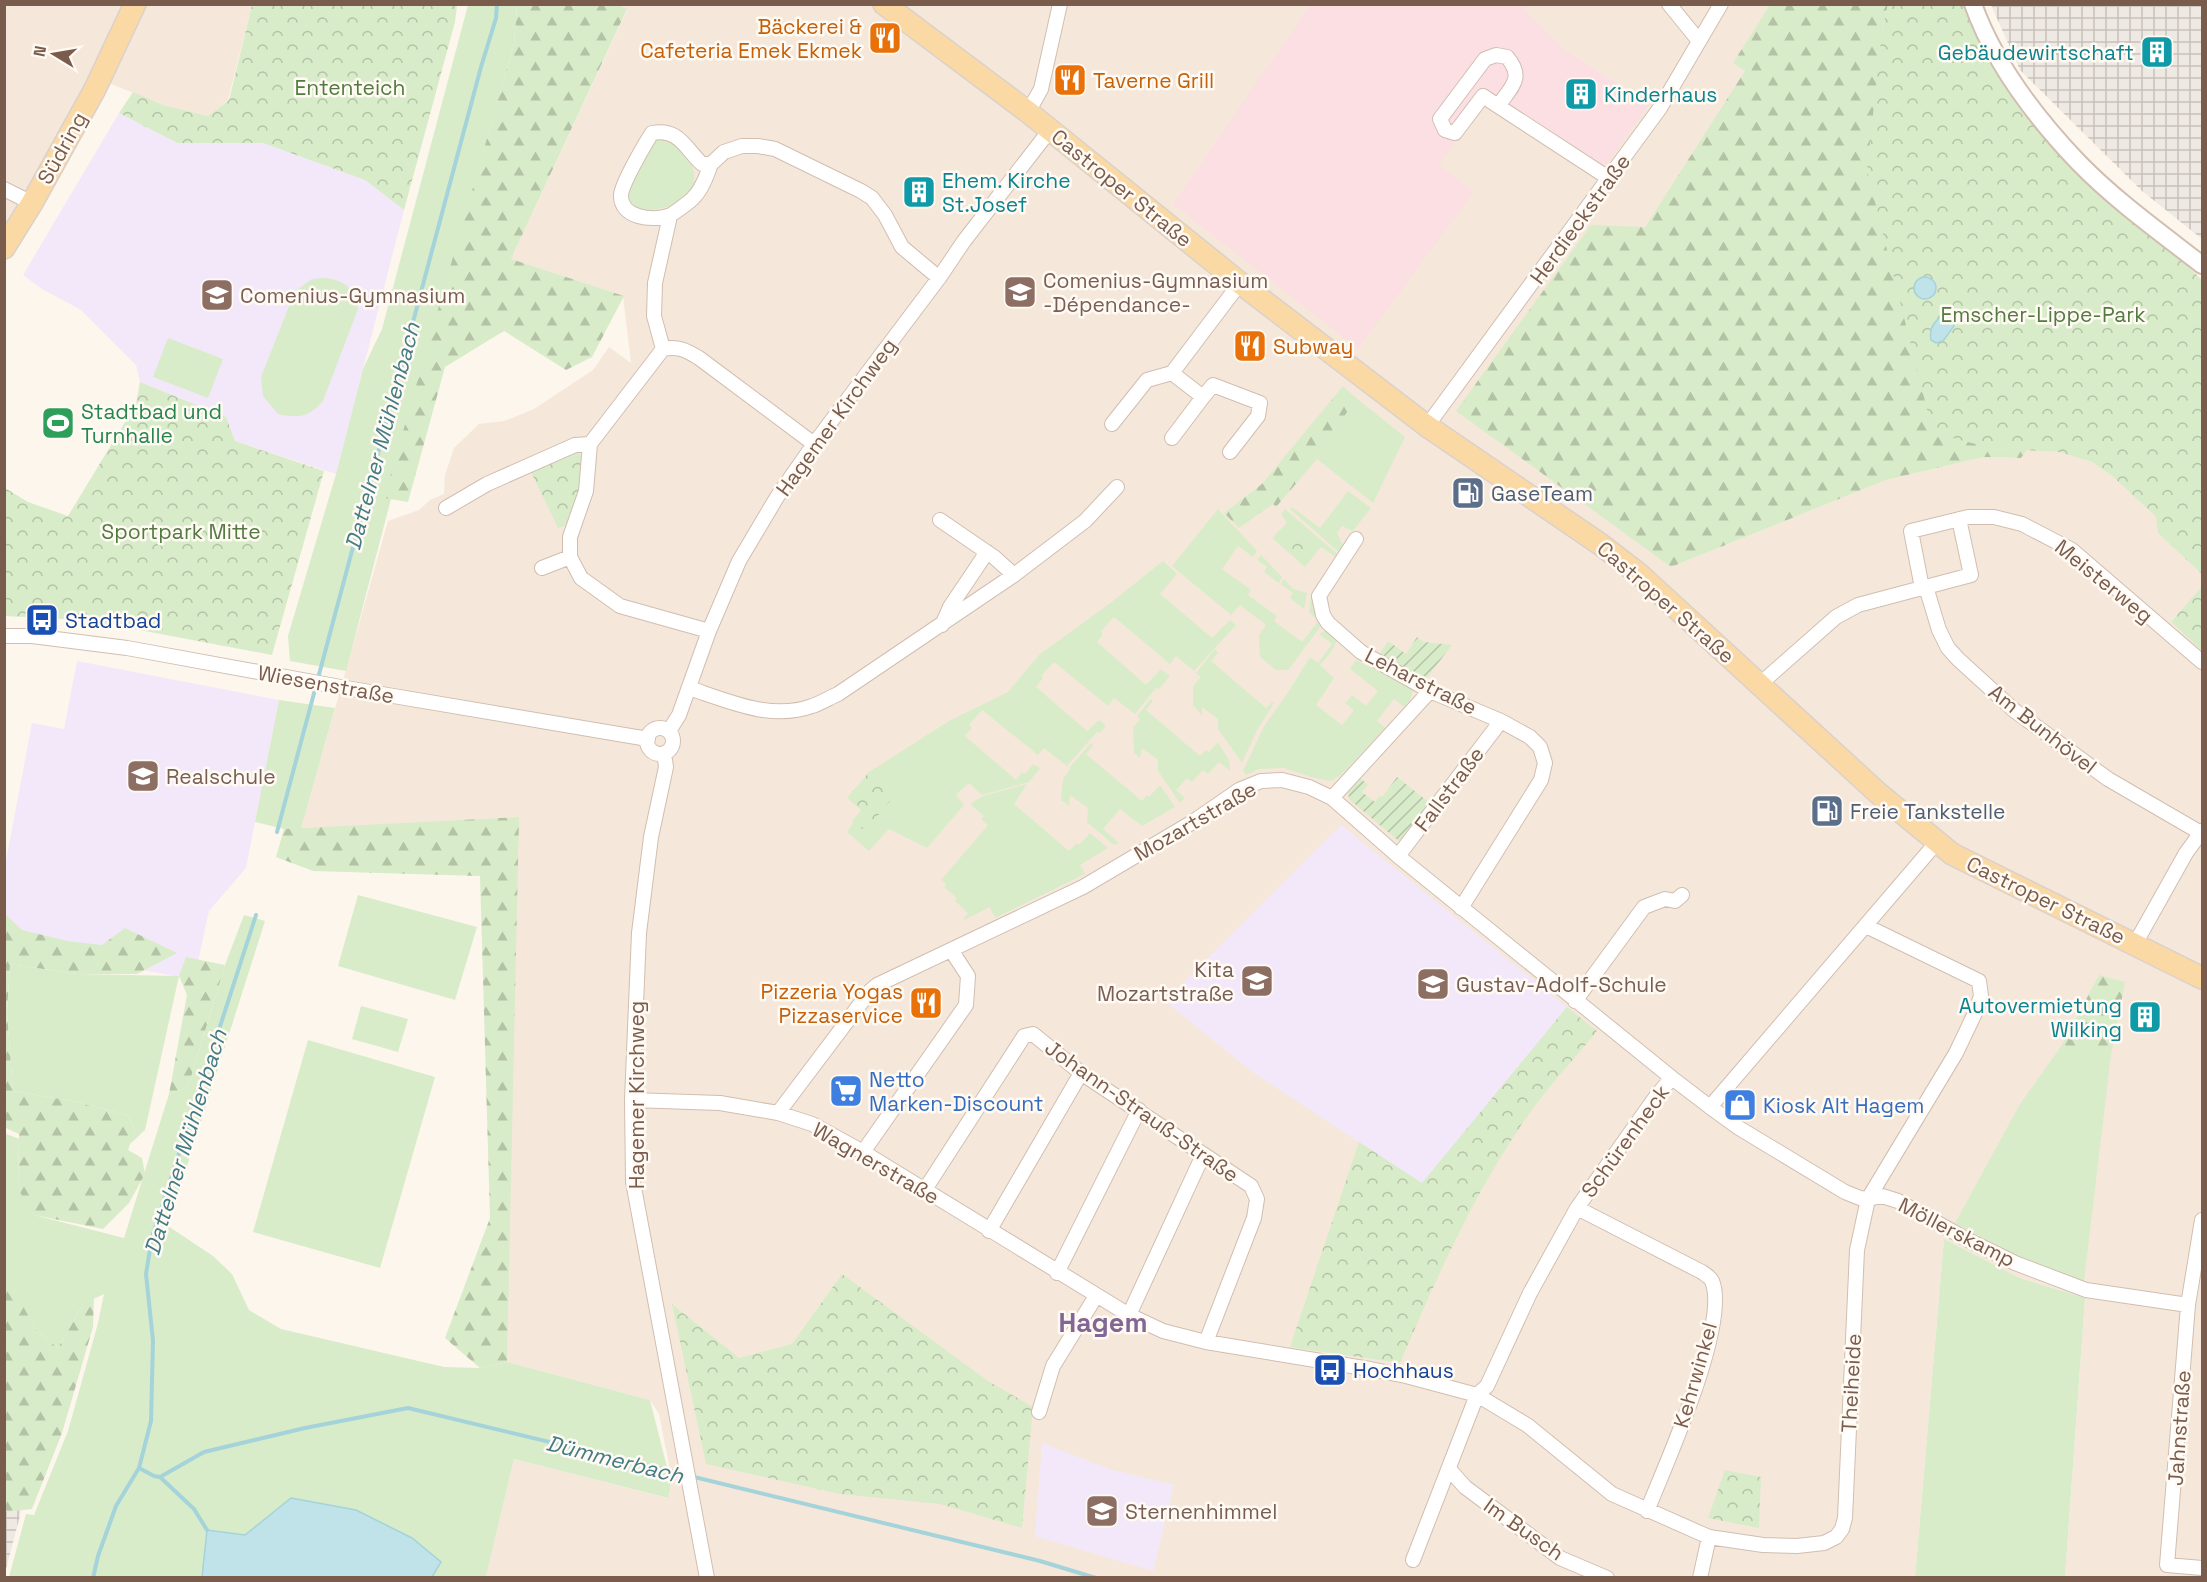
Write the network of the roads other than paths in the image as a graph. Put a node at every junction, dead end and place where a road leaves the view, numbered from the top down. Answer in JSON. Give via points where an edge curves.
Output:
{"nodes":[{"id":1,"x":126,"y":4,"type":"edge"},
{"id":2,"x":135,"y":4,"type":"edge"},
{"id":3,"x":884,"y":4,"type":"edge"},
{"id":4,"x":1060,"y":4,"type":"edge"},
{"id":5,"x":1669,"y":4,"type":"edge"},
{"id":6,"x":1721,"y":4,"type":"edge"},
{"id":7,"x":1973,"y":4,"type":"edge"},
{"id":8,"x":1700,"y":41,"type":"junction"},
{"id":9,"x":115,"y":46,"type":"junction"},
{"id":10,"x":1498,"y":106,"type":"junction"},
{"id":11,"x":1028,"y":112,"type":"junction"},
{"id":12,"x":1050,"y":130,"type":"junction"},
{"id":13,"x":711,"y":164,"type":"junction"},
{"id":14,"x":1610,"y":179,"type":"junction"},
{"id":15,"x":4,"y":189,"type":"edge"},
{"id":16,"x":32,"y":203,"type":"junction"},
{"id":17,"x":670,"y":216,"type":"junction"},
{"id":18,"x":4,"y":248,"type":"edge"},
{"id":19,"x":2202,"y":265,"type":"edge"},
{"id":20,"x":939,"y":278,"type":"junction"},
{"id":21,"x":1240,"y":283,"type":"junction"},
{"id":22,"x":663,"y":349,"type":"junction"},
{"id":23,"x":1172,"y":373,"type":"junction"},
{"id":24,"x":1203,"y":398,"type":"junction"},
{"id":25,"x":1112,"y":424,"type":"dead end"},
{"id":26,"x":1426,"y":426,"type":"junction"},
{"id":27,"x":1172,"y":438,"type":"dead end"},
{"id":28,"x":590,"y":444,"type":"junction"},
{"id":29,"x":814,"y":444,"type":"junction"},
{"id":30,"x":1230,"y":452,"type":"dead end"},
{"id":31,"x":1117,"y":488,"type":"dead end"},
{"id":32,"x":446,"y":508,"type":"dead end"},
{"id":33,"x":1959,"y":519,"type":"junction"},
{"id":34,"x":940,"y":520,"type":"dead end"},
{"id":35,"x":1356,"y":539,"type":"dead end"},
{"id":36,"x":987,"y":552,"type":"junction"},
{"id":37,"x":570,"y":556,"type":"junction"},
{"id":38,"x":542,"y":568,"type":"dead end"},
{"id":39,"x":1014,"y":575,"type":"junction"},
{"id":40,"x":1924,"y":587,"type":"junction"},
{"id":41,"x":942,"y":625,"type":"junction"},
{"id":42,"x":709,"y":631,"type":"junction"},
{"id":43,"x":4,"y":636,"type":"edge"},
{"id":44,"x":2202,"y":662,"type":"edge"},
{"id":45,"x":1760,"y":684,"type":"junction"},
{"id":46,"x":689,"y":687,"type":"junction"},
{"id":47,"x":1430,"y":691,"type":"junction"},
{"id":48,"x":1501,"y":721,"type":"junction"},
{"id":49,"x":669,"y":731,"type":"junction"},
{"id":50,"x":648,"y":739,"type":"junction"},
{"id":51,"x":664,"y":753,"type":"junction"},
{"id":52,"x":1332,"y":798,"type":"junction"},
{"id":53,"x":2202,"y":832,"type":"edge"},
{"id":54,"x":1937,"y":842,"type":"junction"},
{"id":55,"x":1398,"y":856,"type":"junction"},
{"id":56,"x":1682,"y":895,"type":"dead end"},
{"id":57,"x":1461,"y":908,"type":"junction"},
{"id":58,"x":1866,"y":926,"type":"junction"},
{"id":59,"x":2134,"y":944,"type":"junction"},
{"id":60,"x":951,"y":950,"type":"junction"},
{"id":61,"x":2202,"y":978,"type":"edge"},
{"id":62,"x":1575,"y":1001,"type":"junction"},
{"id":63,"x":1081,"y":1073,"type":"junction"},
{"id":64,"x":1672,"y":1078,"type":"junction"},
{"id":65,"x":632,"y":1100,"type":"junction"},
{"id":66,"x":1710,"y":1107,"type":"junction"},
{"id":67,"x":1140,"y":1110,"type":"junction"},
{"id":68,"x":778,"y":1113,"type":"junction"},
{"id":69,"x":863,"y":1152,"type":"junction"},
{"id":70,"x":1203,"y":1155,"type":"junction"},
{"id":71,"x":924,"y":1191,"type":"junction"},
{"id":72,"x":1868,"y":1199,"type":"junction"},
{"id":73,"x":1577,"y":1208,"type":"junction"},
{"id":74,"x":2202,"y":1220,"type":"edge"},
{"id":75,"x":989,"y":1231,"type":"junction"},
{"id":76,"x":1057,"y":1273,"type":"junction"},
{"id":77,"x":2196,"y":1289,"type":"edge"},
{"id":78,"x":1096,"y":1296,"type":"junction"},
{"id":79,"x":2188,"y":1305,"type":"junction"},
{"id":80,"x":1129,"y":1316,"type":"junction"},
{"id":81,"x":1206,"y":1342,"type":"junction"},
{"id":82,"x":1477,"y":1395,"type":"junction"},
{"id":83,"x":1039,"y":1412,"type":"dead end"},
{"id":84,"x":1449,"y":1468,"type":"junction"},
{"id":85,"x":1647,"y":1511,"type":"junction"},
{"id":86,"x":1709,"y":1537,"type":"junction"},
{"id":87,"x":1413,"y":1560,"type":"dead end"},
{"id":88,"x":2202,"y":1568,"type":"edge"},
{"id":89,"x":707,"y":1578,"type":"edge"},
{"id":90,"x":1607,"y":1578,"type":"edge"},
{"id":91,"x":1700,"y":1578,"type":"edge"}],
"edges":[{"from":1,"to":9,"type":"main road","name":"Südring"},
{"from":2,"to":9,"type":"main road","name":"Südring"},
{"from":3,"to":11,"type":"main road","name":"Castroper Straße"},
{"from":4,"to":11,"type":"street","via":[[1041,89]]},
{"from":5,"to":8,"type":"street"},
{"from":6,"to":8,"type":"street","name":"Herdieckstraße"},
{"from":7,"to":19,"type":"street","via":[[2003,64],[2033,109],[2080,164]]},
{"from":8,"to":14,"type":"street","name":"Herdieckstraße","via":[[1660,108]]},
{"from":9,"to":16,"type":"main road","name":"Südring"},
{"from":10,"to":10,"type":"street","via":[[1483,96],[1455,133],[1445,130],[1440,119],[1485,58],[1496,55],[1507,57],[1516,67],[1516,80]]},
{"from":10,"to":14,"type":"street"},
{"from":11,"to":12,"type":"main road","name":"Castroper Straße"},
{"from":12,"to":20,"type":"street","name":"Hagemer Kirchweg"},
{"from":12,"to":21,"type":"main road","name":"Castroper Straße"},
{"from":13,"to":17,"type":"street","via":[[695,197]]},
{"from":13,"to":17,"type":"street","via":[[702,164],[677,136],[664,130],[652,133],[621,193],[622,201],[635,216]]},
{"from":13,"to":20,"type":"street","via":[[724,152],[742,146],[775,149],[861,191],[885,215],[902,247]]},
{"from":14,"to":26,"type":"street","name":"Herdieckstraße"},
{"from":15,"to":16,"type":"street"},
{"from":16,"to":18,"type":"main road","name":"Südring"},
{"from":17,"to":22,"type":"street","via":[[656,282],[654,316]]},
{"from":20,"to":29,"type":"street","name":"Hagemer Kirchweg"},
{"from":21,"to":23,"type":"street"},
{"from":21,"to":26,"type":"main road","name":"Castroper Straße"},
{"from":22,"to":28,"type":"street"},
{"from":22,"to":29,"type":"street","via":[[684,348]]},
{"from":23,"to":24,"type":"street"},
{"from":23,"to":25,"type":"street","via":[[1147,380]]},
{"from":24,"to":27,"type":"street"},
{"from":24,"to":30,"type":"street","via":[[1213,385],[1260,403],[1258,416]]},
{"from":26,"to":45,"type":"main road","name":"Castroper Straße","via":[[1639,574]]},
{"from":28,"to":32,"type":"street","via":[[575,445],[498,479]]},
{"from":28,"to":37,"type":"street","via":[[586,491],[570,537]]},
{"from":29,"to":42,"type":"street","name":"Hagemer Kirchweg","via":[[739,561]]},
{"from":31,"to":39,"type":"street","via":[[1085,521]]},
{"from":33,"to":40,"type":"street","via":[[1971,575]]},
{"from":33,"to":40,"type":"street","name":"Meisterweg","via":[[1911,531]]},
{"from":33,"to":44,"type":"street","name":"Meisterweg","via":[[1994,517],[2022,524],[2072,550]]},
{"from":34,"to":36,"type":"street"},
{"from":35,"to":47,"type":"street","name":"Leharstraße","via":[[1319,596],[1323,615],[1361,652]]},
{"from":36,"to":39,"type":"street"},
{"from":36,"to":41,"type":"street"},
{"from":37,"to":38,"type":"street"},
{"from":37,"to":42,"type":"street","via":[[582,578],[620,606]]},
{"from":39,"to":41,"type":"street"},
{"from":40,"to":45,"type":"street","via":[[1857,605],[1836,617]]},
{"from":40,"to":53,"type":"street","name":"Am Bunhövel","via":[[1948,648],[2015,711],[2108,779]]},
{"from":41,"to":46,"type":"street","via":[[838,694],[812,706],[783,712],[746,707]]},
{"from":42,"to":46,"type":"street","name":"Hagemer Kirchweg"},
{"from":43,"to":50,"type":"street","name":"Wiesenstraße","via":[[118,647]]},
{"from":45,"to":54,"type":"main road","name":"Castroper Straße"},
{"from":46,"to":49,"type":"street","name":"Hagemer Kirchweg"},
{"from":47,"to":48,"type":"street","name":"Leharstraße"},
{"from":47,"to":52,"type":"street"},
{"from":48,"to":55,"type":"street","name":"Fallstraße"},
{"from":48,"to":57,"type":"street","name":"Leharstraße","via":[[1530,737],[1540,747],[1545,763],[1541,780]]},
{"from":49,"to":50,"type":"street","via":[[656,729]]},
{"from":49,"to":51,"type":"street","name":"Hagemer Kirchweg","via":[[673,745]]},
{"from":50,"to":51,"type":"street","via":[[652,750]]},
{"from":51,"to":65,"type":"street","name":"Hagemer Kirchweg","via":[[666,767],[651,837],[639,933]]},
{"from":52,"to":55,"type":"street","name":"Mozartstraße"},
{"from":52,"to":60,"type":"street","name":"Mozartstraße","via":[[1282,780],[1239,790],[1083,887]]},
{"from":53,"to":59,"type":"street"},
{"from":54,"to":58,"type":"street"},
{"from":54,"to":59,"type":"main road","name":"Castroper Straße","via":[[1952,854]]},
{"from":55,"to":57,"type":"street","name":"Mozartstraße"},
{"from":56,"to":62,"type":"street","via":[[1675,901],[1665,899],[1644,908]]},
{"from":57,"to":62,"type":"street","name":"Mozartstraße"},
{"from":58,"to":66,"type":"street"},
{"from":58,"to":72,"type":"street","name":"Theiheide","via":[[1979,981],[1982,996],[1956,1053]]},
{"from":59,"to":61,"type":"main road","name":"Castroper Straße"},
{"from":60,"to":68,"type":"street","name":"Mozartstraße","via":[[870,991]]},
{"from":60,"to":69,"type":"street","via":[[968,976],[966,1005]]},
{"from":62,"to":64,"type":"street","name":"Mozartstraße"},
{"from":63,"to":67,"type":"street","name":"Johann-Strauß-Straße"},
{"from":63,"to":71,"type":"street","name":"Johann-Strauß-Straße","via":[[1033,1034],[1024,1036]]},
{"from":63,"to":75,"type":"street"},
{"from":64,"to":66,"type":"street","name":"Schürenheck"},
{"from":64,"to":73,"type":"street","name":"Schürenheck"},
{"from":65,"to":68,"type":"street","name":"Wagnerstraße","via":[[720,1103]]},
{"from":65,"to":89,"type":"street","name":"Hagemer Kirchweg","via":[[635,1200]]},
{"from":66,"to":72,"type":"street","name":"Möllerskamp","via":[[1845,1192]]},
{"from":67,"to":70,"type":"street","name":"Johann-Strauß-Straße"},
{"from":67,"to":76,"type":"street"},
{"from":68,"to":69,"type":"street","name":"Wagnerstraße","via":[[812,1124]]},
{"from":69,"to":71,"type":"street","name":"Wagnerstraße"},
{"from":70,"to":80,"type":"street"},
{"from":70,"to":81,"type":"street","name":"Johann-Strauß-Straße","via":[[1251,1186],[1257,1199],[1254,1218]]},
{"from":71,"to":75,"type":"street","name":"Wagnerstraße"},
{"from":72,"to":79,"type":"street","name":"Möllerskamp","via":[[1882,1196],[1898,1201],[2015,1263],[2086,1290]]},
{"from":72,"to":86,"type":"street","name":"Theiheide","via":[[1857,1250],[1842,1529],[1824,1543],[1797,1546]]},
{"from":73,"to":82,"type":"street","name":"Schürenheck","via":[[1530,1293],[1487,1386]]},
{"from":73,"to":85,"type":"street","name":"Kehrwinkel","via":[[1702,1272],[1711,1279],[1715,1293],[1710,1338],[1692,1398]]},
{"from":74,"to":77,"type":"street","name":"Jahnstraße"},
{"from":75,"to":76,"type":"street","name":"Wagnerstraße"},
{"from":76,"to":78,"type":"street","name":"Wagnerstraße"},
{"from":77,"to":79,"type":"street","name":"Jahnstraße"},
{"from":78,"to":80,"type":"street","name":"Wagnerstraße"},
{"from":78,"to":83,"type":"street","via":[[1053,1366]]},
{"from":79,"to":88,"type":"street","name":"Jahnstraße","via":[[2168,1566]]},
{"from":80,"to":81,"type":"street","name":"Wagnerstraße","via":[[1163,1331]]},
{"from":81,"to":82,"type":"street","name":"Wagnerstraße","via":[[1406,1376]]},
{"from":82,"to":84,"type":"street"},
{"from":82,"to":85,"type":"street","name":"Theiheide","via":[[1527,1425],[1612,1494]]},
{"from":84,"to":87,"type":"street"},
{"from":84,"to":90,"type":"street","name":"Im Busch","via":[[1465,1487],[1560,1558]]},
{"from":85,"to":86,"type":"street","name":"Theiheide"},
{"from":86,"to":91,"type":"street"}]}
